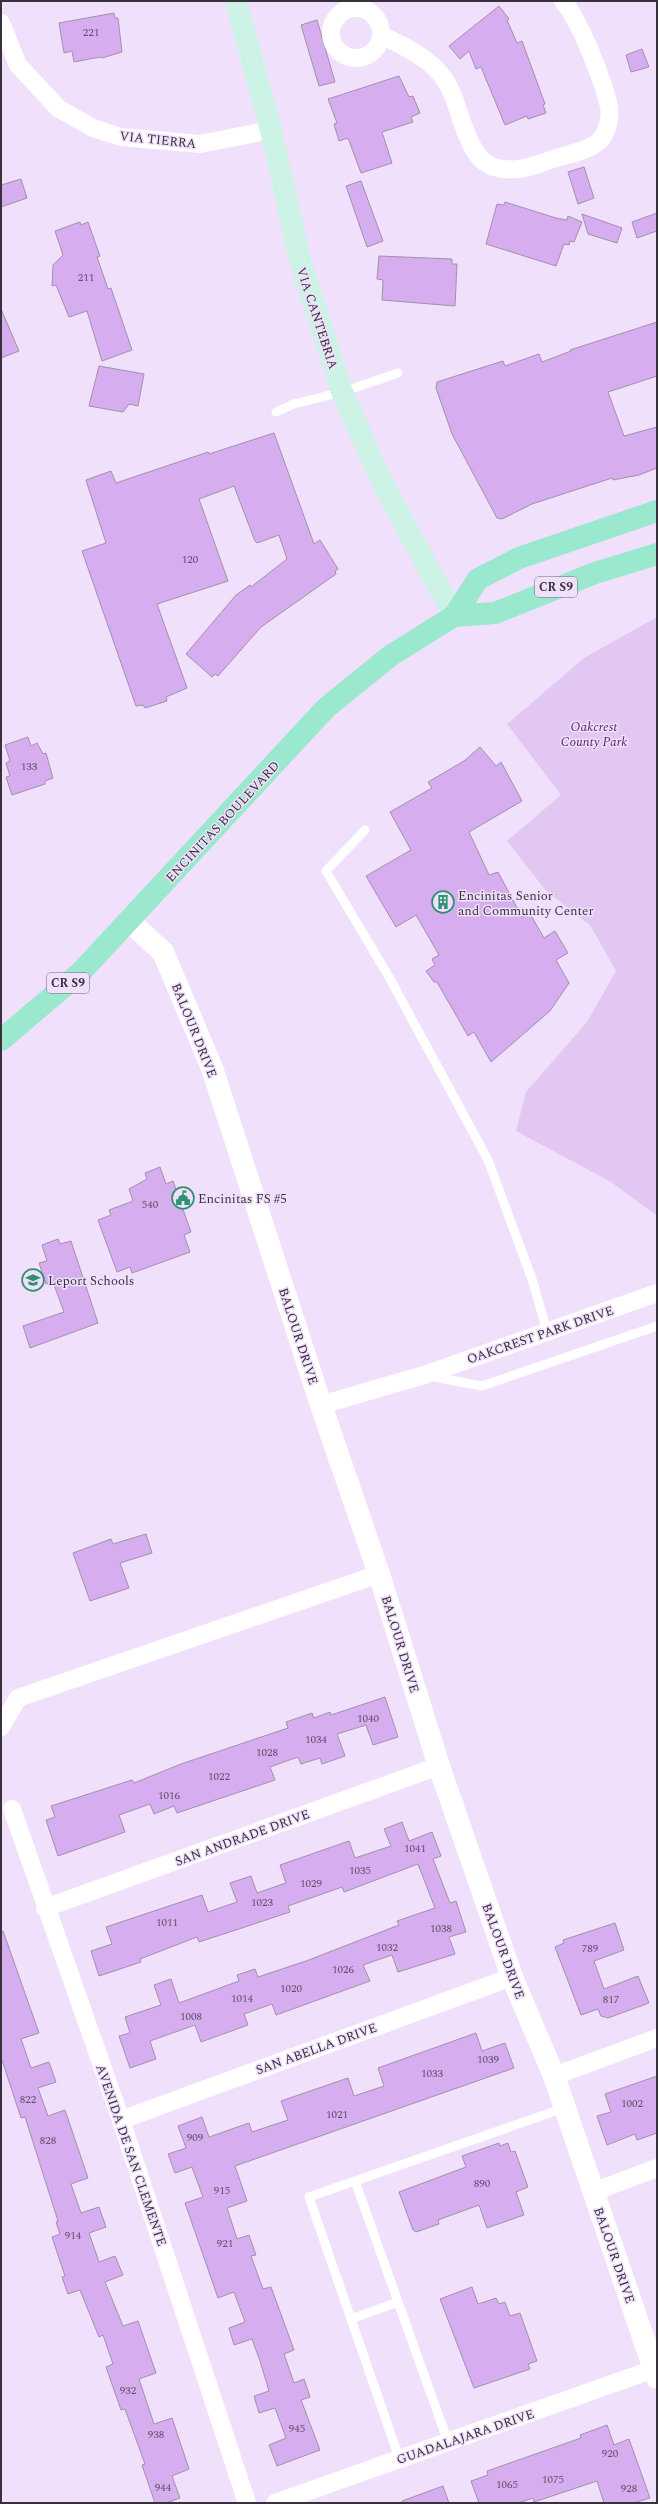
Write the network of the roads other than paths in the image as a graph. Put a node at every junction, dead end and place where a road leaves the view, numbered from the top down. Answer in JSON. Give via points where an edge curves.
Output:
{"nodes":[{"id":1,"x":236,"y":1,"type":"edge"},
{"id":2,"x":563,"y":1,"type":"edge"},
{"id":3,"x":1,"y":23,"type":"edge"},
{"id":4,"x":381,"y":35,"type":"dead end"},
{"id":5,"x":272,"y":130,"type":"junction"},
{"id":6,"x":398,"y":373,"type":"dead end"},
{"id":7,"x":342,"y":392,"type":"junction"},
{"id":8,"x":276,"y":412,"type":"dead end"},
{"id":9,"x":657,"y":511,"type":"edge"},
{"id":10,"x":657,"y":554,"type":"edge"},
{"id":11,"x":454,"y":616,"type":"junction"},
{"id":12,"x":365,"y":830,"type":"dead end"},
{"id":13,"x":129,"y":921,"type":"junction"},
{"id":14,"x":1,"y":1040,"type":"edge"},
{"id":15,"x":657,"y":1293,"type":"edge"},
{"id":16,"x":657,"y":1326,"type":"edge"},
{"id":17,"x":547,"y":1331,"type":"junction"},
{"id":18,"x":424,"y":1375,"type":"junction"},
{"id":19,"x":321,"y":1405,"type":"junction"},
{"id":20,"x":379,"y":1574,"type":"junction"},
{"id":21,"x":1,"y":1727,"type":"edge"},
{"id":22,"x":439,"y":1766,"type":"junction"},
{"id":23,"x":12,"y":1809,"type":"dead end"},
{"id":24,"x":46,"y":1908,"type":"junction"},
{"id":25,"x":512,"y":1977,"type":"junction"},
{"id":26,"x":657,"y":2038,"type":"edge"},
{"id":27,"x":554,"y":2076,"type":"junction"},
{"id":28,"x":564,"y":2108,"type":"junction"},
{"id":29,"x":120,"y":2120,"type":"junction"},
{"id":30,"x":657,"y":2168,"type":"edge"},
{"id":31,"x":355,"y":2181,"type":"junction"},
{"id":32,"x":593,"y":2192,"type":"junction"},
{"id":33,"x":398,"y":2302,"type":"junction"},
{"id":34,"x":351,"y":2319,"type":"junction"},
{"id":35,"x":656,"y":2372,"type":"edge"},
{"id":36,"x":448,"y":2442,"type":"junction"},
{"id":37,"x":399,"y":2458,"type":"junction"},
{"id":38,"x":248,"y":2503,"type":"edge"},
{"id":39,"x":275,"y":2503,"type":"edge"}],
"edges":[{"from":1,"to":5,"type":"main road","name":"VIA CANTEBRIA"},
{"from":2,"to":4,"type":"street","via":[[584,36],[610,107],[609,123],[602,139],[588,148],[520,170],[493,167],[476,154],[448,84],[419,54]]},
{"from":3,"to":5,"type":"street","name":"VIA TIERRA","via":[[18,65],[58,109],[93,128],[121,137],[200,144]]},
{"from":5,"to":7,"type":"main road","name":"VIA CANTEBRIA","via":[[300,260]]},
{"from":6,"to":7,"type":"lane"},
{"from":7,"to":8,"type":"lane","via":[[294,404]]},
{"from":7,"to":11,"type":"main road","name":"VIA CANTEBRIA","via":[[383,484]]},
{"from":9,"to":11,"type":"main road","name":"ENCINITAS BOULEVARD","number":"CR S9","via":[[519,558],[491,572],[478,579]]},
{"from":10,"to":11,"type":"main road","name":"ENCINITAS BOULEVARD","number":"CR S9","via":[[588,575],[495,613]]},
{"from":11,"to":13,"type":"main road","name":"ENCINITAS BOULEVARD","number":"CR S9","via":[[390,656],[326,708]]},
{"from":12,"to":17,"type":"lane","via":[[326,871],[389,977],[488,1160],[532,1278]]},
{"from":13,"to":14,"type":"main road","name":"ENCINITAS BOULEVARD","number":"CR S9","via":[[80,973]]},
{"from":13,"to":19,"type":"street","name":"BALOUR DRIVE","via":[[163,952],[212,1068]]},
{"from":15,"to":17,"type":"street","name":"OAKCREST PARK DRIVE"},
{"from":16,"to":18,"type":"lane","name":"OAKCREST PARK DRIVE","via":[[482,1386]]},
{"from":17,"to":18,"type":"street","name":"OAKCREST PARK DRIVE"},
{"from":18,"to":19,"type":"street","name":"OAKCREST PARK DRIVE"},
{"from":19,"to":20,"type":"street","name":"BALOUR DRIVE"},
{"from":20,"to":21,"type":"street","via":[[18,1698]]},
{"from":20,"to":22,"type":"street","name":"BALOUR DRIVE"},
{"from":22,"to":24,"type":"street","name":"SAN ANDRADE DRIVE"},
{"from":22,"to":25,"type":"street","name":"BALOUR DRIVE"},
{"from":23,"to":24,"type":"street","name":"AVENIDA DE SAN CLEMENTE"},
{"from":24,"to":29,"type":"street","name":"AVENIDA DE SAN CLEMENTE"},
{"from":25,"to":27,"type":"street","name":"BALOUR DRIVE"},
{"from":25,"to":29,"type":"street","name":"SAN ABELLA DRIVE"},
{"from":26,"to":27,"type":"street"},
{"from":27,"to":28,"type":"street","name":"BALOUR DRIVE"},
{"from":28,"to":31,"type":"lane"},
{"from":28,"to":32,"type":"street","name":"BALOUR DRIVE"},
{"from":29,"to":38,"type":"street","name":"AVENIDA DE SAN CLEMENTE"},
{"from":30,"to":32,"type":"street"},
{"from":31,"to":33,"type":"lane"},
{"from":31,"to":34,"type":"lane","via":[[309,2197]]},
{"from":32,"to":35,"type":"street","name":"BALOUR DRIVE"},
{"from":33,"to":34,"type":"lane"},
{"from":33,"to":36,"type":"lane"},
{"from":34,"to":37,"type":"lane"},
{"from":35,"to":36,"type":"street","name":"GUADALAJARA DRIVE"},
{"from":36,"to":37,"type":"street","name":"GUADALAJARA DRIVE"},
{"from":37,"to":39,"type":"street","name":"GUADALAJARA DRIVE"}]}
